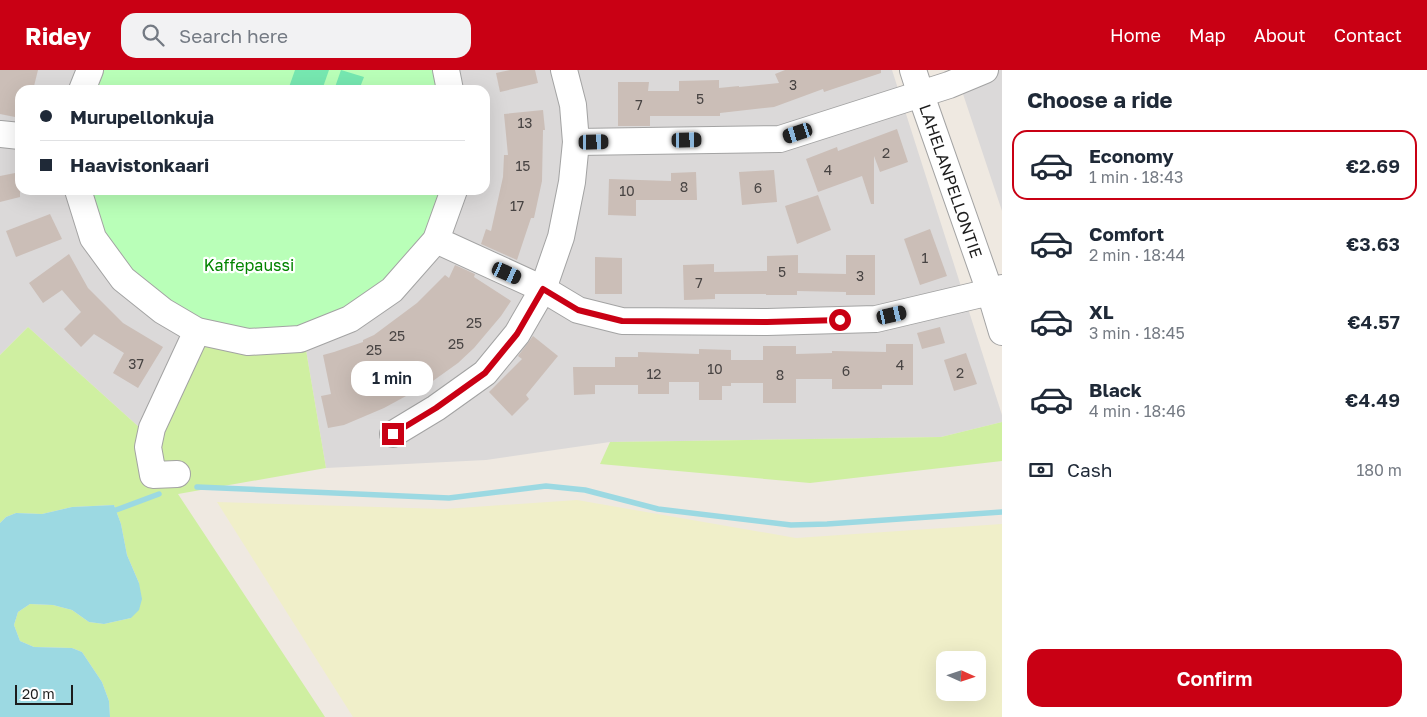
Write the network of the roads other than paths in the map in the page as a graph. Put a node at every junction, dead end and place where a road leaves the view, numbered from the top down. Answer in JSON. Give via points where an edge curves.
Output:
{"nodes":[{"id":1,"x":90,"y":70,"type":"edge"},
{"id":2,"x":446,"y":70,"type":"edge"},
{"id":3,"x":564,"y":70,"type":"edge"},
{"id":4,"x":914,"y":70,"type":"edge"},
{"id":5,"x":985,"y":70,"type":"edge"},
{"id":6,"x":84,"y":85,"type":"edge"},
{"id":7,"x":449,"y":85,"type":"edge"},
{"id":8,"x":921,"y":94,"type":"junction"},
{"id":9,"x":0,"y":134,"type":"edge"},
{"id":10,"x":15,"y":136,"type":"edge"},
{"id":11,"x":576,"y":142,"type":"junction"},
{"id":12,"x":80,"y":195,"type":"edge"},
{"id":13,"x":452,"y":195,"type":"edge"},
{"id":14,"x":436,"y":240,"type":"junction"},
{"id":15,"x":543,"y":289,"type":"junction"},
{"id":16,"x":996,"y":290,"type":"edge"},
{"id":17,"x":196,"y":331,"type":"junction"},
{"id":18,"x":1002,"y":332,"type":"edge"},
{"id":19,"x":393,"y":434,"type":"dead end"},
{"id":20,"x":177,"y":474,"type":"dead end"}],
"edges":[{"from":1,"to":6,"type":"street"},
{"from":2,"to":7,"type":"street"},
{"from":3,"to":11,"type":"street","via":[[573,105]]},
{"from":4,"to":8,"type":"street","name":"LAHELANPELLONTIE"},
{"from":5,"to":8,"type":"street"},
{"from":8,"to":11,"type":"street","via":[[780,139]]},
{"from":8,"to":16,"type":"street","name":"LAHELANPELLONTIE"},
{"from":9,"to":10,"type":"street"},
{"from":11,"to":15,"type":"street","via":[[561,237]]},
{"from":12,"to":17,"type":"street","via":[[93,238],[123,279],[163,311]]},
{"from":13,"to":14,"type":"street"},
{"from":14,"to":15,"type":"street"},
{"from":14,"to":17,"type":"street","via":[[392,290],[350,320],[300,339],[248,342]]},
{"from":15,"to":16,"type":"street","via":[[578,310],[622,321],[767,322],[876,319]]},
{"from":15,"to":19,"type":"street","via":[[517,334],[485,373]]},
{"from":16,"to":18,"type":"street","name":"LAHELANPELLONTIE"},
{"from":17,"to":20,"type":"street","via":[[152,428],[148,447],[153,475]]}]}
